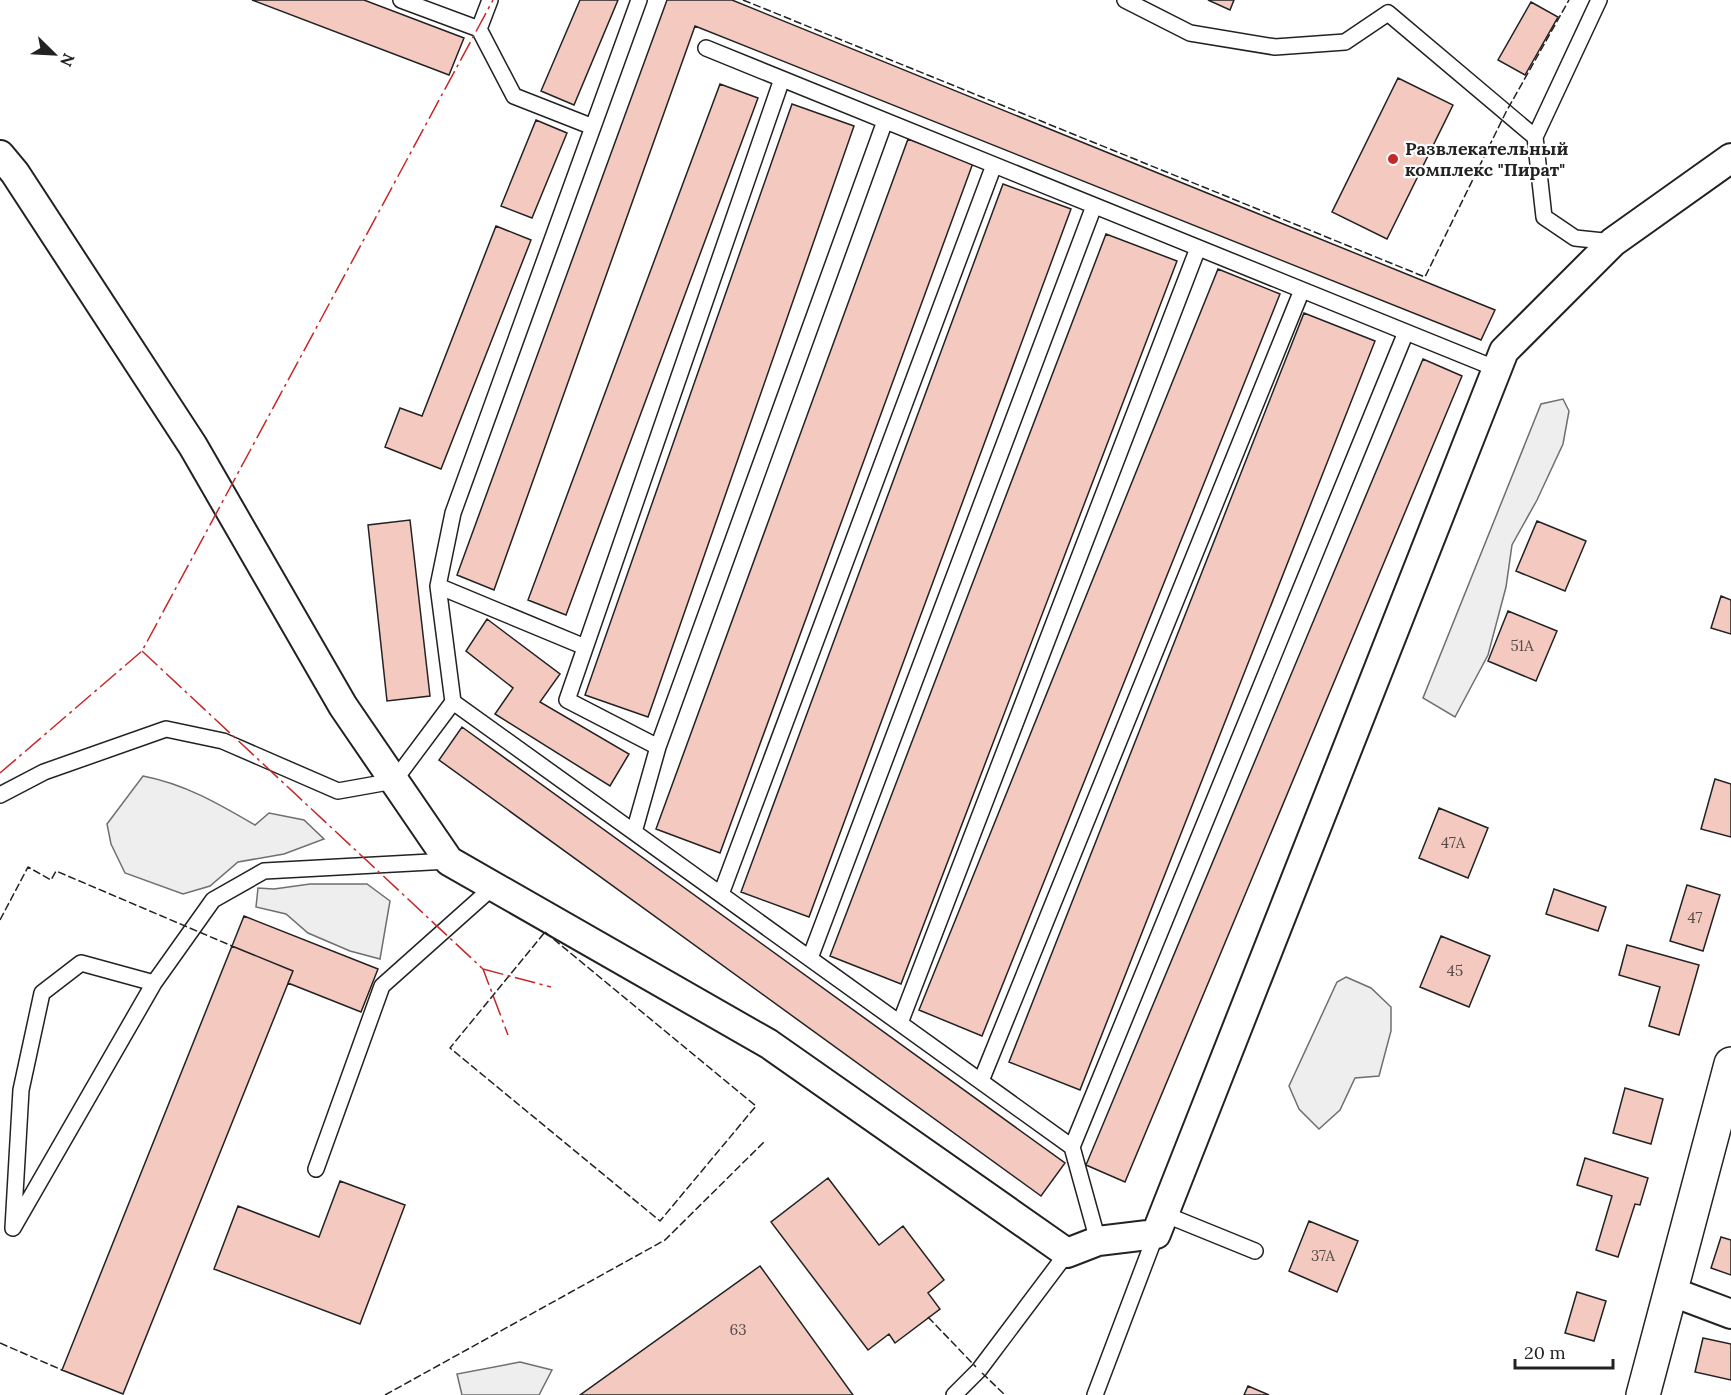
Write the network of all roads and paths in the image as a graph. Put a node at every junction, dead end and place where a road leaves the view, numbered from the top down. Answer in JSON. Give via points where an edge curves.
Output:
{"nodes":[{"id":1,"x":401,"y":0,"type":"edge"},
{"id":2,"x":490,"y":0,"type":"edge"},
{"id":3,"x":639,"y":0,"type":"edge"},
{"id":4,"x":1125,"y":0,"type":"edge"},
{"id":5,"x":1599,"y":0,"type":"edge"},
{"id":6,"x":1388,"y":7,"type":"edge"},
{"id":7,"x":479,"y":28,"type":"junction"},
{"id":8,"x":706,"y":48,"type":"dead end"},
{"id":9,"x":782,"y":79,"type":"junction"},
{"id":10,"x":885,"y":121,"type":"junction"},
{"id":11,"x":592,"y":127,"type":"junction"},
{"id":12,"x":1535,"y":137,"type":"junction"},
{"id":13,"x":0,"y":155,"type":"edge"},
{"id":14,"x":1731,"y":159,"type":"edge"},
{"id":15,"x":994,"y":165,"type":"junction"},
{"id":16,"x":1094,"y":206,"type":"junction"},
{"id":17,"x":1613,"y":242,"type":"junction"},
{"id":18,"x":1198,"y":248,"type":"junction"},
{"id":19,"x":1302,"y":290,"type":"junction"},
{"id":20,"x":1406,"y":332,"type":"junction"},
{"id":21,"x":1497,"y":369,"type":"junction"},
{"id":22,"x":438,"y":586,"type":"junction"},
{"id":23,"x":585,"y":647,"type":"junction"},
{"id":24,"x":453,"y":702,"type":"junction"},
{"id":25,"x":658,"y":747,"type":"junction"},
{"id":26,"x":393,"y":781,"type":"junction"},
{"id":27,"x":0,"y":795,"type":"edge"},
{"id":28,"x":634,"y":832,"type":"junction"},
{"id":29,"x":449,"y":861,"type":"junction"},
{"id":30,"x":493,"y":886,"type":"junction"},
{"id":31,"x":721,"y":894,"type":"junction"},
{"id":32,"x":810,"y":958,"type":"junction"},
{"id":33,"x":154,"y":983,"type":"junction"},
{"id":34,"x":900,"y":1023,"type":"junction"},
{"id":35,"x":1731,"y":1064,"type":"edge"},
{"id":36,"x":981,"y":1081,"type":"junction"},
{"id":37,"x":1072,"y":1147,"type":"junction"},
{"id":38,"x":316,"y":1169,"type":"dead end"},
{"id":39,"x":1160,"y":1224,"type":"junction"},
{"id":40,"x":1098,"y":1241,"type":"junction"},
{"id":41,"x":1255,"y":1251,"type":"dead end"},
{"id":42,"x":1067,"y":1253,"type":"junction"},
{"id":43,"x":1671,"y":1291,"type":"junction"},
{"id":44,"x":1731,"y":1314,"type":"edge"},
{"id":45,"x":954,"y":1395,"type":"edge"},
{"id":46,"x":1095,"y":1395,"type":"edge"},
{"id":47,"x":1643,"y":1395,"type":"edge"}],
"edges":[{"from":1,"to":7,"type":"lane"},
{"from":2,"to":7,"type":"lane"},
{"from":3,"to":11,"type":"lane"},
{"from":4,"to":6,"type":"lane","via":[[1190,33],[1275,47],[1345,42]]},
{"from":5,"to":12,"type":"lane"},
{"from":6,"to":12,"type":"lane"},
{"from":7,"to":11,"type":"lane","via":[[514,96]]},
{"from":8,"to":9,"type":"lane"},
{"from":9,"to":10,"type":"lane"},
{"from":9,"to":23,"type":"lane"},
{"from":10,"to":15,"type":"lane"},
{"from":10,"to":25,"type":"lane"},
{"from":11,"to":22,"type":"lane","via":[[453,513]]},
{"from":12,"to":17,"type":"lane","via":[[1544,217],[1575,238]]},
{"from":13,"to":26,"type":"street","via":[[15,172],[193,446],[343,706]]},
{"from":14,"to":17,"type":"street"},
{"from":15,"to":16,"type":"lane"},
{"from":15,"to":31,"type":"lane"},
{"from":16,"to":18,"type":"lane"},
{"from":16,"to":32,"type":"lane"},
{"from":17,"to":21,"type":"street","via":[[1504,351]]},
{"from":18,"to":19,"type":"lane"},
{"from":18,"to":34,"type":"lane"},
{"from":19,"to":20,"type":"lane"},
{"from":19,"to":36,"type":"lane"},
{"from":20,"to":21,"type":"lane"},
{"from":20,"to":37,"type":"lane"},
{"from":21,"to":39,"type":"street"},
{"from":22,"to":23,"type":"lane"},
{"from":22,"to":24,"type":"lane"},
{"from":23,"to":25,"type":"lane","via":[[567,700]]},
{"from":24,"to":26,"type":"lane"},
{"from":24,"to":28,"type":"lane"},
{"from":25,"to":28,"type":"lane"},
{"from":26,"to":27,"type":"lane","via":[[338,791],[223,741],[166,729],[44,772]]},
{"from":26,"to":29,"type":"street"},
{"from":28,"to":31,"type":"lane"},
{"from":29,"to":30,"type":"street"},
{"from":29,"to":33,"type":"lane","via":[[264,872],[213,900]]},
{"from":30,"to":38,"type":"lane","via":[[382,986]]},
{"from":30,"to":42,"type":"street","via":[[770,1044]]},
{"from":31,"to":32,"type":"lane"},
{"from":32,"to":34,"type":"lane"},
{"from":33,"to":33,"type":"lane","via":[[81,963],[42,993],[21,1090],[13,1228]]},
{"from":34,"to":36,"type":"lane"},
{"from":35,"to":43,"type":"main road"},
{"from":36,"to":37,"type":"lane"},
{"from":37,"to":40,"type":"lane"},
{"from":39,"to":40,"type":"street"},
{"from":39,"to":41,"type":"lane"},
{"from":39,"to":46,"type":"lane"},
{"from":40,"to":42,"type":"street"},
{"from":42,"to":45,"type":"lane","via":[[979,1370]]},
{"from":43,"to":44,"type":"street"},
{"from":43,"to":47,"type":"main road"}]}
